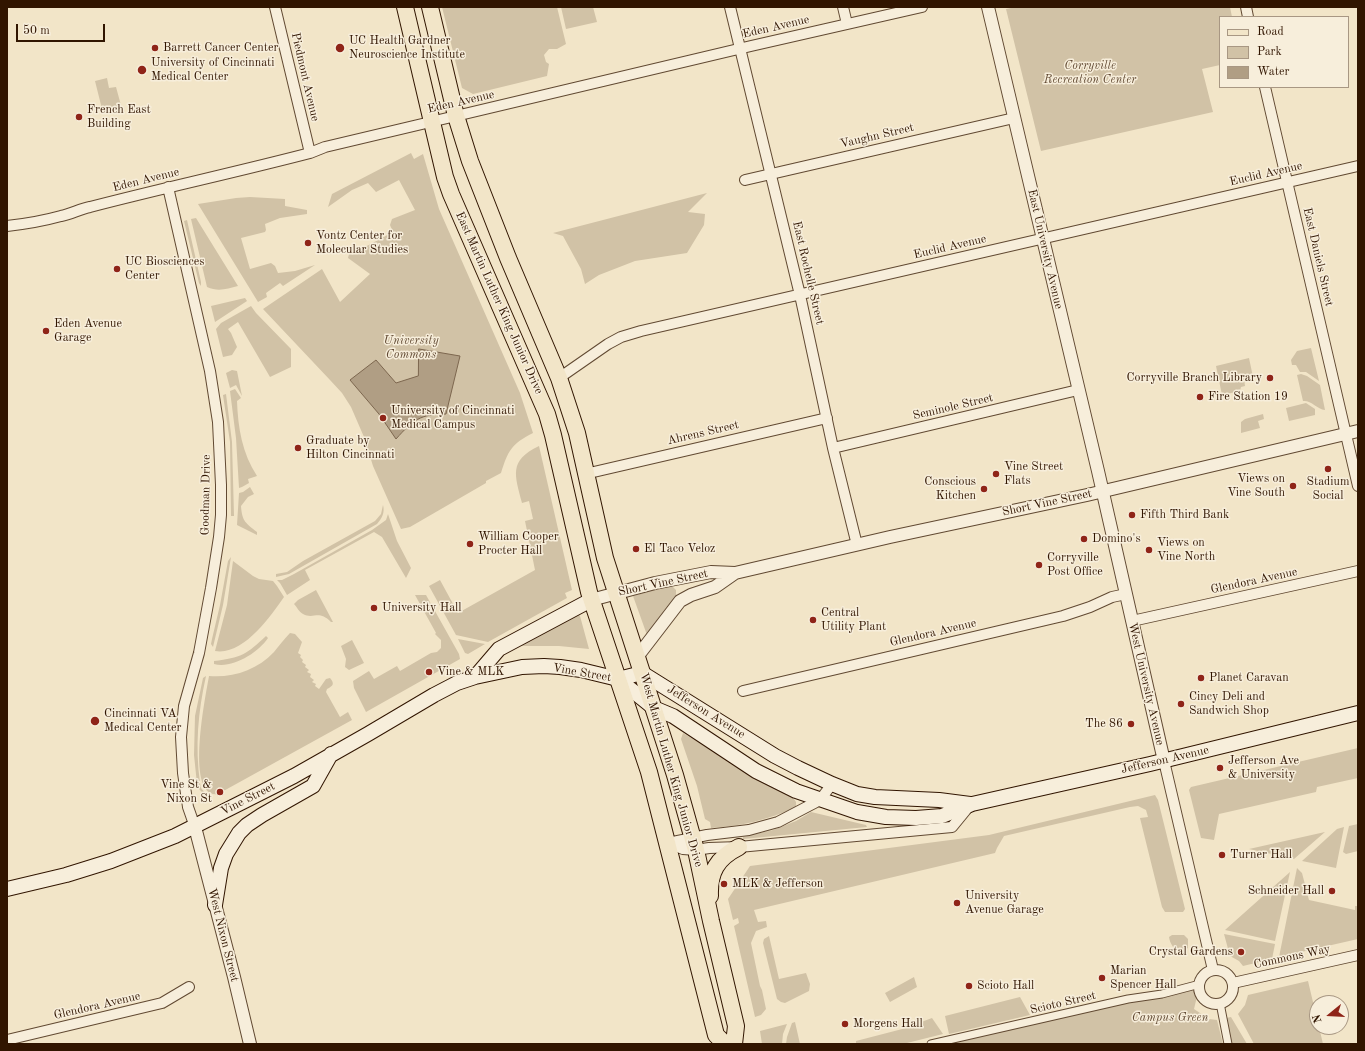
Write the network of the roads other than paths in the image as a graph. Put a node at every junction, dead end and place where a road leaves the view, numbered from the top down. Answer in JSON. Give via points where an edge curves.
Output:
{"nodes":[{"id":1,"x":275,"y":7,"type":"edge"},
{"id":2,"x":405,"y":7,"type":"edge"},
{"id":3,"x":430,"y":7,"type":"edge"},
{"id":4,"x":730,"y":7,"type":"edge"},
{"id":5,"x":843,"y":7,"type":"edge"},
{"id":6,"x":922,"y":7,"type":"edge"},
{"id":7,"x":988,"y":7,"type":"edge"},
{"id":8,"x":847,"y":24,"type":"junction"},
{"id":9,"x":740,"y":49,"type":"junction"},
{"id":10,"x":1265,"y":88,"type":"edge"},
{"id":11,"x":456,"y":116,"type":"junction"},
{"id":12,"x":1014,"y":118,"type":"junction"},
{"id":13,"x":432,"y":122,"type":"junction"},
{"id":14,"x":310,"y":153,"type":"junction"},
{"id":15,"x":1358,"y":166,"type":"edge"},
{"id":16,"x":771,"y":174,"type":"junction"},
{"id":17,"x":745,"y":180,"type":"dead end"},
{"id":18,"x":1287,"y":183,"type":"junction"},
{"id":19,"x":168,"y":187,"type":"junction"},
{"id":20,"x":7,"y":226,"type":"edge"},
{"id":21,"x":1043,"y":239,"type":"junction"},
{"id":22,"x":800,"y":295,"type":"junction"},
{"id":23,"x":559,"y":378,"type":"junction"},
{"id":24,"x":1078,"y":390,"type":"junction"},
{"id":25,"x":827,"y":418,"type":"junction"},
{"id":26,"x":1358,"y":431,"type":"edge"},
{"id":27,"x":1346,"y":434,"type":"junction"},
{"id":28,"x":833,"y":448,"type":"junction"},
{"id":29,"x":585,"y":474,"type":"junction"},
{"id":30,"x":1358,"y":486,"type":"edge"},
{"id":31,"x":1102,"y":491,"type":"junction"},
{"id":32,"x":856,"y":545,"type":"junction"},
{"id":33,"x":1358,"y":571,"type":"edge"},
{"id":34,"x":735,"y":573,"type":"junction"},
{"id":35,"x":615,"y":593,"type":"junction"},
{"id":36,"x":1126,"y":594,"type":"junction"},
{"id":37,"x":591,"y":600,"type":"junction"},
{"id":38,"x":1132,"y":621,"type":"junction"},
{"id":39,"x":637,"y":657,"type":"junction"},
{"id":40,"x":642,"y":673,"type":"junction"},
{"id":41,"x":475,"y":676,"type":"junction"},
{"id":42,"x":618,"y":679,"type":"junction"},
{"id":43,"x":743,"y":691,"type":"dead end"},
{"id":44,"x":654,"y":708,"type":"junction"},
{"id":45,"x":1358,"y":713,"type":"edge"},
{"id":46,"x":332,"y":754,"type":"junction"},
{"id":47,"x":1164,"y":761,"type":"junction"},
{"id":48,"x":832,"y":784,"type":"junction"},
{"id":49,"x":820,"y":800,"type":"junction"},
{"id":50,"x":972,"y":804,"type":"junction"},
{"id":51,"x":195,"y":827,"type":"junction"},
{"id":52,"x":668,"y":843,"type":"junction"},
{"id":53,"x":695,"y":844,"type":"junction"},
{"id":54,"x":739,"y":847,"type":"junction"},
{"id":55,"x":7,"y":889,"type":"edge"},
{"id":56,"x":216,"y":905,"type":"junction"},
{"id":57,"x":711,"y":922,"type":"junction"},
{"id":58,"x":1358,"y":955,"type":"edge"},
{"id":59,"x":1213,"y":970,"type":"junction"},
{"id":60,"x":1232,"y":983,"type":"junction"},
{"id":61,"x":1200,"y":984,"type":"junction"},
{"id":62,"x":188,"y":987,"type":"dead end"},
{"id":63,"x":1220,"y":1003,"type":"junction"},
{"id":64,"x":7,"y":1040,"type":"edge"},
{"id":65,"x":250,"y":1044,"type":"edge"},
{"id":66,"x":725,"y":1044,"type":"edge"},
{"id":67,"x":734,"y":1044,"type":"edge"},
{"id":68,"x":931,"y":1044,"type":"edge"},
{"id":69,"x":1228,"y":1044,"type":"edge"}],
"edges":[{"from":1,"to":14,"type":"street","name":"Piedmont Avenue"},
{"from":2,"to":13,"type":"main road","name":"East Martin Luther King Junior Drive"},
{"from":3,"to":11,"type":"main road","name":"East Martin Luther King Junior Drive"},
{"from":4,"to":9,"type":"street","name":"East Rochelle Street"},
{"from":5,"to":8,"type":"street"},
{"from":6,"to":8,"type":"street","name":"Eden Avenue"},
{"from":7,"to":12,"type":"street","name":"East University Avenue"},
{"from":8,"to":9,"type":"street","name":"Eden Avenue"},
{"from":9,"to":11,"type":"street","name":"Eden Avenue"},
{"from":9,"to":16,"type":"street","name":"East Rochelle Street"},
{"from":10,"to":18,"type":"street","name":"East Daniels Street"},
{"from":11,"to":13,"type":"street","name":"Eden Avenue"},
{"from":11,"to":23,"type":"main road","name":"East Martin Luther King Junior Drive","via":[[470,161],[508,258]]},
{"from":12,"to":16,"type":"street","name":"Vaughn Street"},
{"from":12,"to":21,"type":"street","name":"East University Avenue"},
{"from":13,"to":14,"type":"street","name":"Eden Avenue","via":[[325,147]]},
{"from":13,"to":37,"type":"main road","name":"East Martin Luther King Junior Drive","via":[[451,194],[547,414]]},
{"from":14,"to":19,"type":"street","name":"Eden Avenue"},
{"from":15,"to":18,"type":"street","name":"Euclid Avenue"},
{"from":16,"to":17,"type":"street","name":"Vaughn Street"},
{"from":16,"to":22,"type":"street","name":"East Rochelle Street"},
{"from":18,"to":21,"type":"street","name":"Euclid Avenue"},
{"from":18,"to":27,"type":"street","name":"East Daniels Street"},
{"from":19,"to":20,"type":"street","name":"Eden Avenue","via":[[34,223]]},
{"from":19,"to":51,"type":"street","name":"Goodman Drive","via":[[210,371],[218,422],[222,485],[219,537],[211,588],[199,653],[184,706],[181,737],[188,807]]},
{"from":21,"to":22,"type":"street","name":"Euclid Avenue"},
{"from":21,"to":24,"type":"street","name":"East University Avenue"},
{"from":22,"to":23,"type":"street","name":"Euclid Avenue","via":[[621,337]]},
{"from":22,"to":25,"type":"street","name":"East Rochelle Street"},
{"from":23,"to":29,"type":"main road","name":"East Martin Luther King Junior Drive","via":[[576,433]]},
{"from":24,"to":28,"type":"street","name":"Seminole Street"},
{"from":24,"to":31,"type":"street","name":"East University Avenue"},
{"from":25,"to":28,"type":"street","name":"East Rochelle Street"},
{"from":25,"to":29,"type":"street","name":"Ahrens Street"},
{"from":26,"to":27,"type":"street","name":"Short Vine Street"},
{"from":27,"to":30,"type":"street","name":"East Daniels Street"},
{"from":27,"to":31,"type":"street","name":"Short Vine Street"},
{"from":28,"to":32,"type":"street","name":"East Rochelle Street"},
{"from":29,"to":35,"type":"main road","name":"East Martin Luther King Junior Drive"},
{"from":31,"to":32,"type":"street","name":"Short Vine Street"},
{"from":31,"to":36,"type":"street","name":"West University Avenue"},
{"from":32,"to":34,"type":"street","name":"Short Vine Street"},
{"from":33,"to":38,"type":"street","name":"Glendora Avenue"},
{"from":34,"to":35,"type":"street","name":"Short Vine Street","via":[[711,572]]},
{"from":34,"to":39,"type":"street","name":"Short Vine Street","via":[[715,587],[680,601]]},
{"from":35,"to":37,"type":"street","name":"Short Vine Street"},
{"from":35,"to":39,"type":"main road","name":"West Martin Luther King Junior Drive"},
{"from":36,"to":38,"type":"street","name":"West University Avenue"},
{"from":36,"to":43,"type":"street","name":"Glendora Avenue","via":[[1063,616]]},
{"from":37,"to":41,"type":"main road","name":"Vine Street","via":[[499,649]]},
{"from":37,"to":42,"type":"main road","name":"West Martin Luther King Junior Drive"},
{"from":38,"to":47,"type":"street","name":"West University Avenue"},
{"from":39,"to":40,"type":"main road","name":"West Martin Luther King Junior Drive"},
{"from":40,"to":42,"type":"main road"},
{"from":40,"to":44,"type":"main road","name":"West Martin Luther King Junior Drive"},
{"from":40,"to":48,"type":"main road","name":"Jefferson Avenue","via":[[775,756]]},
{"from":41,"to":42,"type":"main road","name":"Vine Street","via":[[515,668],[544,666],[580,670]]},
{"from":41,"to":46,"type":"main road","name":"Vine Street","via":[[434,694]]},
{"from":42,"to":44,"type":"main road","name":"Jefferson Avenue"},
{"from":42,"to":52,"type":"main road","name":"West Martin Luther King Junior Drive","via":[[649,772]]},
{"from":44,"to":49,"type":"main road","name":"Jefferson Avenue","via":[[673,716],[756,771]]},
{"from":44,"to":53,"type":"main road","name":"West Martin Luther King Junior Drive"},
{"from":45,"to":47,"type":"main road","name":"Jefferson Avenue"},
{"from":46,"to":51,"type":"main road","name":"Vine Street"},
{"from":46,"to":56,"type":"main road","via":[[313,786],[262,815],[239,834],[226,854],[221,868]]},
{"from":47,"to":50,"type":"main road","name":"Jefferson Avenue"},
{"from":47,"to":59,"type":"street","name":"West University Avenue"},
{"from":48,"to":49,"type":"street"},
{"from":48,"to":50,"type":"main road","name":"Jefferson Avenue","via":[[857,794],[875,797]]},
{"from":49,"to":50,"type":"main road","name":"Jefferson Avenue","via":[[857,812],[886,817],[916,818],[942,816]]},
{"from":49,"to":53,"type":"street","via":[[778,822]]},
{"from":50,"to":54,"type":"street","via":[[952,827]]},
{"from":51,"to":55,"type":"main road","name":"Vine Street","via":[[111,861]]},
{"from":51,"to":56,"type":"street","name":"West Nixon Street"},
{"from":52,"to":53,"type":"street","via":[[682,849]]},
{"from":52,"to":66,"type":"main road","name":"West Martin Luther King Junior Drive","via":[[716,1035]]},
{"from":53,"to":54,"type":"street","via":[[709,848]]},
{"from":53,"to":57,"type":"main road","name":"West Martin Luther King Junior Drive"},
{"from":54,"to":57,"type":"main road","via":[[727,852],[714,870],[710,891]]},
{"from":56,"to":65,"type":"street","name":"West Nixon Street"},
{"from":57,"to":67,"type":"main road","name":"West Martin Luther King Junior Drive","via":[[736,1026]]},
{"from":58,"to":60,"type":"street","name":"Commons Way"},
{"from":59,"to":60,"type":"street","via":[[1226,974]]},
{"from":59,"to":61,"type":"street","via":[[1204,975]]},
{"from":60,"to":63,"type":"street","via":[[1230,998]]},
{"from":61,"to":63,"type":"street","via":[[1200,993],[1206,1000],[1215,1004]]},
{"from":61,"to":68,"type":"street","name":"Scioto Street"},
{"from":62,"to":64,"type":"street","name":"Glendora Avenue","via":[[162,1003]]},
{"from":63,"to":69,"type":"street"}]}
